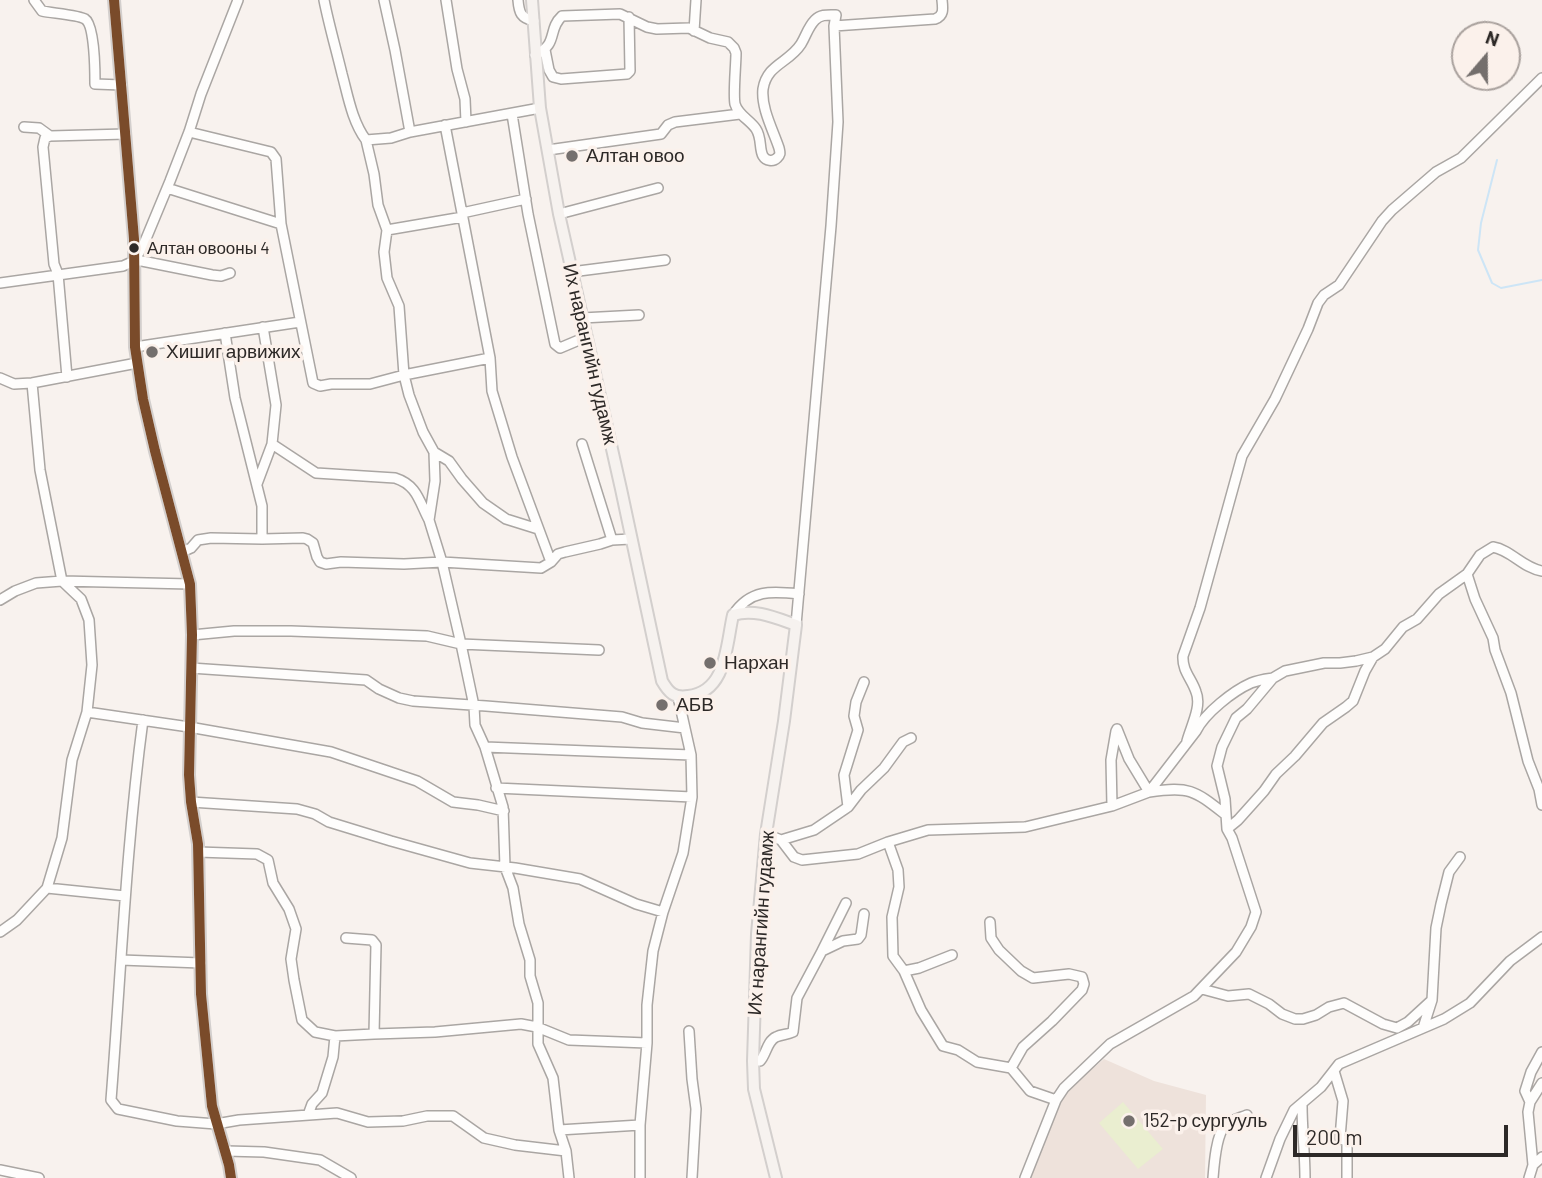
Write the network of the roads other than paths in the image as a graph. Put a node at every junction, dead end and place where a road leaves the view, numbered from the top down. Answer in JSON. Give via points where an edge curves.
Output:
{"nodes":[{"id":1,"x":34,"y":0,"type":"edge"},
{"id":2,"x":114,"y":0,"type":"edge"},
{"id":3,"x":238,"y":0,"type":"edge"},
{"id":4,"x":324,"y":0,"type":"edge"},
{"id":5,"x":384,"y":0,"type":"edge"},
{"id":6,"x":446,"y":0,"type":"edge"},
{"id":7,"x":517,"y":0,"type":"edge"},
{"id":8,"x":532,"y":0,"type":"edge"},
{"id":9,"x":696,"y":0,"type":"edge"},
{"id":10,"x":943,"y":0,"type":"edge"},
{"id":11,"x":629,"y":17,"type":"junction"},
{"id":12,"x":534,"y":21,"type":"junction"},
{"id":13,"x":834,"y":26,"type":"junction"},
{"id":14,"x":694,"y":31,"type":"junction"},
{"id":15,"x":540,"y":53,"type":"junction"},
{"id":16,"x":1542,"y":78,"type":"edge"},
{"id":17,"x":122,"y":85,"type":"junction"},
{"id":18,"x":540,"y":108,"type":"junction"},
{"id":19,"x":512,"y":114,"type":"junction"},
{"id":20,"x":740,"y":114,"type":"junction"},
{"id":21,"x":466,"y":122,"type":"junction"},
{"id":22,"x":445,"y":125,"type":"junction"},
{"id":23,"x":24,"y":127,"type":"dead end"},
{"id":24,"x":189,"y":132,"type":"junction"},
{"id":25,"x":410,"y":132,"type":"junction"},
{"id":26,"x":126,"y":134,"type":"junction"},
{"id":27,"x":50,"y":136,"type":"junction"},
{"id":28,"x":366,"y":140,"type":"junction"},
{"id":29,"x":548,"y":150,"type":"junction"},
{"id":30,"x":167,"y":188,"type":"junction"},
{"id":31,"x":658,"y":188,"type":"dead end"},
{"id":32,"x":526,"y":199,"type":"junction"},
{"id":33,"x":463,"y":215,"type":"junction"},
{"id":34,"x":559,"y":215,"type":"junction"},
{"id":35,"x":281,"y":224,"type":"junction"},
{"id":36,"x":387,"y":230,"type":"junction"},
{"id":37,"x":665,"y":260,"type":"dead end"},
{"id":38,"x":134,"y":261,"type":"junction"},
{"id":39,"x":230,"y":272,"type":"dead end"},
{"id":40,"x":571,"y":272,"type":"junction"},
{"id":41,"x":58,"y":274,"type":"junction"},
{"id":42,"x":0,"y":283,"type":"edge"},
{"id":43,"x":639,"y":315,"type":"dead end"},
{"id":44,"x":582,"y":318,"type":"junction"},
{"id":45,"x":300,"y":322,"type":"junction"},
{"id":46,"x":263,"y":327,"type":"junction"},
{"id":47,"x":225,"y":333,"type":"junction"},
{"id":48,"x":586,"y":337,"type":"junction"},
{"id":49,"x":135,"y":347,"type":"junction"},
{"id":50,"x":490,"y":358,"type":"junction"},
{"id":51,"x":137,"y":363,"type":"junction"},
{"id":52,"x":404,"y":375,"type":"junction"},
{"id":53,"x":0,"y":377,"type":"edge"},
{"id":54,"x":67,"y":377,"type":"junction"},
{"id":55,"x":32,"y":383,"type":"junction"},
{"id":56,"x":272,"y":444,"type":"junction"},
{"id":57,"x":582,"y":444,"type":"dead end"},
{"id":58,"x":434,"y":452,"type":"junction"},
{"id":59,"x":257,"y":484,"type":"junction"},
{"id":60,"x":429,"y":520,"type":"junction"},
{"id":61,"x":538,"y":529,"type":"junction"},
{"id":62,"x":631,"y":539,"type":"junction"},
{"id":63,"x":262,"y":540,"type":"junction"},
{"id":64,"x":612,"y":540,"type":"junction"},
{"id":65,"x":183,"y":552,"type":"junction"},
{"id":66,"x":442,"y":562,"type":"junction"},
{"id":67,"x":551,"y":562,"type":"junction"},
{"id":68,"x":1542,"y":571,"type":"edge"},
{"id":69,"x":1467,"y":574,"type":"junction"},
{"id":70,"x":62,"y":581,"type":"junction"},
{"id":71,"x":190,"y":584,"type":"junction"},
{"id":72,"x":799,"y":594,"type":"junction"},
{"id":73,"x":0,"y":600,"type":"edge"},
{"id":74,"x":733,"y":615,"type":"junction"},
{"id":75,"x":796,"y":625,"type":"junction"},
{"id":76,"x":192,"y":635,"type":"junction"},
{"id":77,"x":461,"y":644,"type":"junction"},
{"id":78,"x":599,"y":650,"type":"dead end"},
{"id":79,"x":1373,"y":657,"type":"junction"},
{"id":80,"x":191,"y":668,"type":"junction"},
{"id":81,"x":1273,"y":678,"type":"junction"},
{"id":82,"x":864,"y":682,"type":"dead end"},
{"id":83,"x":678,"y":697,"type":"junction"},
{"id":84,"x":474,"y":706,"type":"junction"},
{"id":85,"x":88,"y":712,"type":"junction"},
{"id":86,"x":143,"y":720,"type":"junction"},
{"id":87,"x":189,"y":727,"type":"junction"},
{"id":88,"x":685,"y":728,"type":"junction"},
{"id":89,"x":911,"y":738,"type":"dead end"},
{"id":90,"x":1187,"y":740,"type":"junction"},
{"id":91,"x":485,"y":747,"type":"junction"},
{"id":92,"x":691,"y":755,"type":"junction"},
{"id":93,"x":496,"y":788,"type":"junction"},
{"id":94,"x":1149,"y":792,"type":"junction"},
{"id":95,"x":692,"y":797,"type":"junction"},
{"id":96,"x":191,"y":802,"type":"junction"},
{"id":97,"x":1542,"y":805,"type":"edge"},
{"id":98,"x":1112,"y":806,"type":"junction"},
{"id":99,"x":848,"y":807,"type":"junction"},
{"id":100,"x":504,"y":811,"type":"junction"},
{"id":101,"x":1226,"y":816,"type":"junction"},
{"id":102,"x":1227,"y":829,"type":"junction"},
{"id":103,"x":766,"y":834,"type":"junction"},
{"id":104,"x":781,"y":840,"type":"junction"},
{"id":105,"x":888,"y":842,"type":"junction"},
{"id":106,"x":198,"y":852,"type":"junction"},
{"id":107,"x":1460,"y":857,"type":"dead end"},
{"id":108,"x":505,"y":867,"type":"junction"},
{"id":109,"x":47,"y":888,"type":"junction"},
{"id":110,"x":125,"y":896,"type":"junction"},
{"id":111,"x":846,"y":903,"type":"dead end"},
{"id":112,"x":663,"y":912,"type":"junction"},
{"id":113,"x":864,"y":914,"type":"dead end"},
{"id":114,"x":990,"y":922,"type":"dead end"},
{"id":115,"x":0,"y":932,"type":"edge"},
{"id":116,"x":1542,"y":937,"type":"edge"},
{"id":117,"x":346,"y":938,"type":"dead end"},
{"id":118,"x":822,"y":951,"type":"junction"},
{"id":119,"x":952,"y":955,"type":"dead end"},
{"id":120,"x":121,"y":960,"type":"junction"},
{"id":121,"x":201,"y":962,"type":"junction"},
{"id":122,"x":904,"y":971,"type":"junction"},
{"id":123,"x":1202,"y":989,"type":"junction"},
{"id":124,"x":1432,"y":1000,"type":"junction"},
{"id":125,"x":537,"y":1027,"type":"junction"},
{"id":126,"x":1423,"y":1028,"type":"junction"},
{"id":127,"x":689,"y":1031,"type":"dead end"},
{"id":128,"x":374,"y":1034,"type":"junction"},
{"id":129,"x":335,"y":1037,"type":"junction"},
{"id":130,"x":647,"y":1043,"type":"junction"},
{"id":131,"x":1542,"y":1052,"type":"edge"},
{"id":132,"x":752,"y":1061,"type":"junction"},
{"id":133,"x":1011,"y":1068,"type":"junction"},
{"id":134,"x":1334,"y":1071,"type":"junction"},
{"id":135,"x":1542,"y":1083,"type":"edge"},
{"id":136,"x":1056,"y":1100,"type":"junction"},
{"id":137,"x":1530,"y":1102,"type":"junction"},
{"id":138,"x":1302,"y":1105,"type":"junction"},
{"id":139,"x":308,"y":1115,"type":"junction"},
{"id":140,"x":1247,"y":1115,"type":"dead end"},
{"id":141,"x":216,"y":1124,"type":"junction"},
{"id":142,"x":640,"y":1125,"type":"junction"},
{"id":143,"x":559,"y":1130,"type":"junction"},
{"id":144,"x":226,"y":1151,"type":"junction"},
{"id":145,"x":566,"y":1151,"type":"junction"},
{"id":146,"x":1542,"y":1157,"type":"edge"},
{"id":147,"x":1533,"y":1165,"type":"junction"},
{"id":148,"x":0,"y":1170,"type":"edge"},
{"id":149,"x":39,"y":1178,"type":"edge"},
{"id":150,"x":231,"y":1178,"type":"edge"},
{"id":151,"x":351,"y":1178,"type":"edge"},
{"id":152,"x":569,"y":1178,"type":"edge"},
{"id":153,"x":640,"y":1178,"type":"edge"},
{"id":154,"x":692,"y":1178,"type":"edge"},
{"id":155,"x":776,"y":1178,"type":"edge"},
{"id":156,"x":1025,"y":1178,"type":"edge"},
{"id":157,"x":1213,"y":1178,"type":"edge"},
{"id":158,"x":1266,"y":1178,"type":"edge"},
{"id":159,"x":1304,"y":1178,"type":"edge"},
{"id":160,"x":1347,"y":1178,"type":"edge"},
{"id":161,"x":1529,"y":1178,"type":"edge"}],
"edges":[{"from":1,"to":17,"type":"street","via":[[41,11],[85,18],[95,84]]},
{"from":2,"to":17,"type":"main road"},
{"from":3,"to":24,"type":"street"},
{"from":4,"to":28,"type":"street","via":[[351,108]]},
{"from":5,"to":25,"type":"street"},
{"from":6,"to":21,"type":"street"},
{"from":7,"to":12,"type":"street","via":[[522,16]]},
{"from":8,"to":12,"type":"main road","name":"Их нарангийн гудамж"},
{"from":9,"to":14,"type":"street"},
{"from":10,"to":13,"type":"street","via":[[940,18]]},
{"from":11,"to":14,"type":"street","via":[[647,27]]},
{"from":11,"to":15,"type":"street","via":[[562,16],[550,45]]},
{"from":11,"to":15,"type":"street","via":[[627,74],[561,79],[553,77]]},
{"from":12,"to":15,"type":"main road","name":"Их нарангийн гудамж"},
{"from":13,"to":20,"type":"street","via":[[836,15],[816,18],[795,52],[769,72],[763,93],[779,148],[776,159],[762,156],[760,136]]},
{"from":13,"to":72,"type":"street","via":[[838,122]]},
{"from":14,"to":20,"type":"street","via":[[734,48],[735,103]]},
{"from":15,"to":18,"type":"main road","name":"Их нарангийн гудамж"},
{"from":16,"to":90,"type":"street","via":[[1461,158],[1436,172],[1392,210],[1339,285],[1318,303],[1238,467],[1183,656],[1185,673],[1198,694]]},
{"from":17,"to":26,"type":"main road"},
{"from":18,"to":19,"type":"street"},
{"from":18,"to":29,"type":"main road","name":"Их нарангийн гудамж"},
{"from":19,"to":21,"type":"street"},
{"from":19,"to":32,"type":"street"},
{"from":20,"to":29,"type":"street","via":[[675,122],[661,134]]},
{"from":21,"to":22,"type":"street"},
{"from":22,"to":25,"type":"street"},
{"from":22,"to":33,"type":"street"},
{"from":23,"to":27,"type":"street","via":[[39,128]]},
{"from":24,"to":30,"type":"street"},
{"from":24,"to":35,"type":"street","via":[[271,152],[276,159]]},
{"from":25,"to":28,"type":"street"},
{"from":26,"to":27,"type":"street"},
{"from":26,"to":38,"type":"main road"},
{"from":27,"to":41,"type":"street","via":[[43,147]]},
{"from":28,"to":36,"type":"street"},
{"from":29,"to":34,"type":"main road","name":"Их нарангийн гудамж"},
{"from":30,"to":35,"type":"street"},
{"from":30,"to":38,"type":"street"},
{"from":31,"to":34,"type":"street"},
{"from":32,"to":33,"type":"street"},
{"from":32,"to":48,"type":"street","via":[[555,344],[560,348]]},
{"from":33,"to":36,"type":"street"},
{"from":33,"to":50,"type":"street"},
{"from":34,"to":40,"type":"main road","name":"Их нарангийн гудамж"},
{"from":35,"to":45,"type":"street"},
{"from":36,"to":52,"type":"street","via":[[387,278],[399,306]]},
{"from":37,"to":40,"type":"street"},
{"from":38,"to":39,"type":"street","via":[[212,275]]},
{"from":38,"to":41,"type":"street","via":[[123,267]]},
{"from":38,"to":49,"type":"main road"},
{"from":40,"to":44,"type":"main road","name":"Их нарангийн гудамж"},
{"from":41,"to":42,"type":"street"},
{"from":41,"to":54,"type":"street"},
{"from":43,"to":44,"type":"street"},
{"from":44,"to":48,"type":"main road","name":"Их нарангийн гудамж"},
{"from":45,"to":46,"type":"street"},
{"from":45,"to":52,"type":"street","via":[[313,383],[370,384]]},
{"from":46,"to":47,"type":"street"},
{"from":46,"to":56,"type":"street","via":[[276,405]]},
{"from":47,"to":49,"type":"street"},
{"from":47,"to":59,"type":"street","via":[[235,398]]},
{"from":48,"to":62,"type":"main road","name":"Их нарангийн гудамж"},
{"from":49,"to":51,"type":"main road"},
{"from":50,"to":52,"type":"street"},
{"from":50,"to":61,"type":"street","via":[[492,391]]},
{"from":51,"to":54,"type":"street"},
{"from":51,"to":65,"type":"main road"},
{"from":52,"to":58,"type":"street"},
{"from":53,"to":55,"type":"street","via":[[13,384]]},
{"from":54,"to":55,"type":"street"},
{"from":55,"to":70,"type":"street","via":[[40,470]]},
{"from":56,"to":59,"type":"street"},
{"from":56,"to":60,"type":"street","via":[[316,473],[406,482]]},
{"from":57,"to":64,"type":"street"},
{"from":58,"to":60,"type":"street"},
{"from":58,"to":61,"type":"street","via":[[449,461],[483,503],[506,519]]},
{"from":59,"to":63,"type":"street"},
{"from":60,"to":66,"type":"street"},
{"from":61,"to":67,"type":"street"},
{"from":62,"to":64,"type":"street"},
{"from":62,"to":83,"type":"main road","name":"Их нарангийн гудамж","via":[[662,681]]},
{"from":63,"to":65,"type":"street","via":[[211,538],[198,540]]},
{"from":63,"to":66,"type":"street","via":[[307,539],[320,562],[326,564]]},
{"from":64,"to":67,"type":"street","via":[[558,554]]},
{"from":65,"to":71,"type":"main road"},
{"from":66,"to":67,"type":"street","via":[[541,568]]},
{"from":66,"to":77,"type":"street"},
{"from":68,"to":69,"type":"street","via":[[1493,547],[1480,555]]},
{"from":69,"to":79,"type":"street","via":[[1439,594]]},
{"from":69,"to":97,"type":"street","via":[[1511,693]]},
{"from":70,"to":71,"type":"street"},
{"from":70,"to":73,"type":"street","via":[[36,583]]},
{"from":70,"to":85,"type":"street","via":[[81,599],[89,620]]},
{"from":71,"to":76,"type":"main road"},
{"from":72,"to":74,"type":"street","via":[[767,592],[740,604]]},
{"from":72,"to":75,"type":"street"},
{"from":74,"to":75,"type":"main road","via":[[764,614]]},
{"from":74,"to":83,"type":"main road","via":[[716,680],[703,693]]},
{"from":75,"to":103,"type":"main road","name":"Их нарангийн гудамж"},
{"from":76,"to":77,"type":"street","via":[[291,631],[427,636]]},
{"from":76,"to":80,"type":"main road"},
{"from":77,"to":78,"type":"street"},
{"from":77,"to":84,"type":"street"},
{"from":79,"to":81,"type":"street","via":[[1285,671]]},
{"from":79,"to":102,"type":"street","via":[[1353,701],[1323,723]]},
{"from":80,"to":84,"type":"street","via":[[366,680],[400,698]]},
{"from":80,"to":87,"type":"main road"},
{"from":81,"to":90,"type":"street","via":[[1242,688],[1212,710]]},
{"from":81,"to":101,"type":"street","via":[[1236,718],[1222,747],[1217,766]]},
{"from":82,"to":99,"type":"street","via":[[854,716],[858,730],[844,775]]},
{"from":83,"to":88,"type":"street"},
{"from":84,"to":88,"type":"street","via":[[622,717]]},
{"from":84,"to":91,"type":"street","via":[[475,724]]},
{"from":85,"to":86,"type":"street"},
{"from":85,"to":109,"type":"street","via":[[72,760],[62,838]]},
{"from":86,"to":87,"type":"street"},
{"from":86,"to":110,"type":"street"},
{"from":87,"to":96,"type":"main road"},
{"from":87,"to":100,"type":"street","via":[[331,752],[417,781],[453,802]]},
{"from":88,"to":92,"type":"street"},
{"from":89,"to":99,"type":"street"},
{"from":90,"to":94,"type":"street"},
{"from":91,"to":92,"type":"street"},
{"from":91,"to":93,"type":"street"},
{"from":92,"to":95,"type":"street"},
{"from":93,"to":95,"type":"street"},
{"from":93,"to":100,"type":"street"},
{"from":94,"to":98,"type":"street"},
{"from":94,"to":98,"type":"street","via":[[1116,729]]},
{"from":94,"to":101,"type":"street","via":[[1186,789]]},
{"from":95,"to":112,"type":"street","via":[[683,853]]},
{"from":96,"to":106,"type":"main road"},
{"from":96,"to":108,"type":"street","via":[[297,809],[417,849]]},
{"from":98,"to":105,"type":"street","via":[[1025,827],[928,830]]},
{"from":99,"to":104,"type":"street","via":[[814,830]]},
{"from":100,"to":108,"type":"street"},
{"from":101,"to":102,"type":"street"},
{"from":102,"to":123,"type":"street","via":[[1256,912],[1236,952]]},
{"from":103,"to":104,"type":"street"},
{"from":103,"to":132,"type":"main road","name":"Их нарангийн гудамж"},
{"from":104,"to":105,"type":"street","via":[[802,860],[858,854]]},
{"from":105,"to":122,"type":"street","via":[[899,887],[892,917],[893,956]]},
{"from":106,"to":121,"type":"main road"},
{"from":106,"to":129,"type":"street","via":[[257,854],[268,860],[273,883],[296,929],[291,959],[302,1020],[315,1032]]},
{"from":107,"to":124,"type":"street","via":[[1449,872],[1441,904]]},
{"from":108,"to":112,"type":"street","via":[[580,879]]},
{"from":108,"to":125,"type":"street","via":[[530,960]]},
{"from":109,"to":110,"type":"street"},
{"from":109,"to":115,"type":"street"},
{"from":110,"to":120,"type":"street"},
{"from":111,"to":118,"type":"street"},
{"from":112,"to":130,"type":"street","via":[[653,951]]},
{"from":113,"to":118,"type":"street","via":[[858,939]]},
{"from":114,"to":133,"type":"street","via":[[991,938],[1021,971],[1033,978],[1069,974],[1082,977],[1084,984],[1023,1047]]},
{"from":116,"to":126,"type":"street","via":[[1510,961],[1470,1003]]},
{"from":117,"to":128,"type":"street","via":[[372,940],[376,945]]},
{"from":118,"to":132,"type":"street","via":[[797,998],[793,1032],[775,1037],[764,1057]]},
{"from":119,"to":122,"type":"street"},
{"from":120,"to":121,"type":"street"},
{"from":120,"to":141,"type":"street","via":[[111,1100],[126,1111]]},
{"from":121,"to":141,"type":"main road"},
{"from":122,"to":133,"type":"street","via":[[943,1046],[977,1062]]},
{"from":123,"to":124,"type":"street","via":[[1228,996],[1249,994],[1282,1014],[1303,1020],[1345,1003],[1397,1028]]},
{"from":123,"to":136,"type":"street","via":[[1110,1044]]},
{"from":124,"to":126,"type":"street"},
{"from":125,"to":128,"type":"street","via":[[521,1024]]},
{"from":125,"to":130,"type":"street","via":[[569,1040]]},
{"from":125,"to":143,"type":"street","via":[[538,1044],[553,1078]]},
{"from":126,"to":134,"type":"street","via":[[1339,1064]]},
{"from":127,"to":154,"type":"street","via":[[696,1109]]},
{"from":128,"to":129,"type":"street"},
{"from":129,"to":139,"type":"street","via":[[322,1093]]},
{"from":130,"to":142,"type":"street"},
{"from":131,"to":137,"type":"street","via":[[1525,1091]]},
{"from":132,"to":155,"type":"main road","name":"Их нарангийн гудамж","via":[[758,1109]]},
{"from":133,"to":136,"type":"street","via":[[1030,1091]]},
{"from":134,"to":138,"type":"street"},
{"from":134,"to":160,"type":"street","via":[[1343,1101],[1340,1138],[1347,1142]]},
{"from":135,"to":137,"type":"street"},
{"from":136,"to":156,"type":"street"},
{"from":137,"to":147,"type":"street"},
{"from":138,"to":158,"type":"street","via":[[1294,1110]]},
{"from":138,"to":159,"type":"street"},
{"from":139,"to":141,"type":"street"},
{"from":139,"to":145,"type":"street","via":[[337,1113],[369,1122],[453,1116],[484,1138]]},
{"from":140,"to":157,"type":"street","via":[[1222,1130]]},
{"from":141,"to":144,"type":"main road"},
{"from":142,"to":143,"type":"street"},
{"from":142,"to":153,"type":"street"},
{"from":143,"to":145,"type":"street"},
{"from":144,"to":150,"type":"main road"},
{"from":144,"to":151,"type":"street","via":[[320,1160]]},
{"from":145,"to":152,"type":"street"},
{"from":146,"to":147,"type":"street"},
{"from":147,"to":161,"type":"street"},
{"from":148,"to":149,"type":"street"}]}
